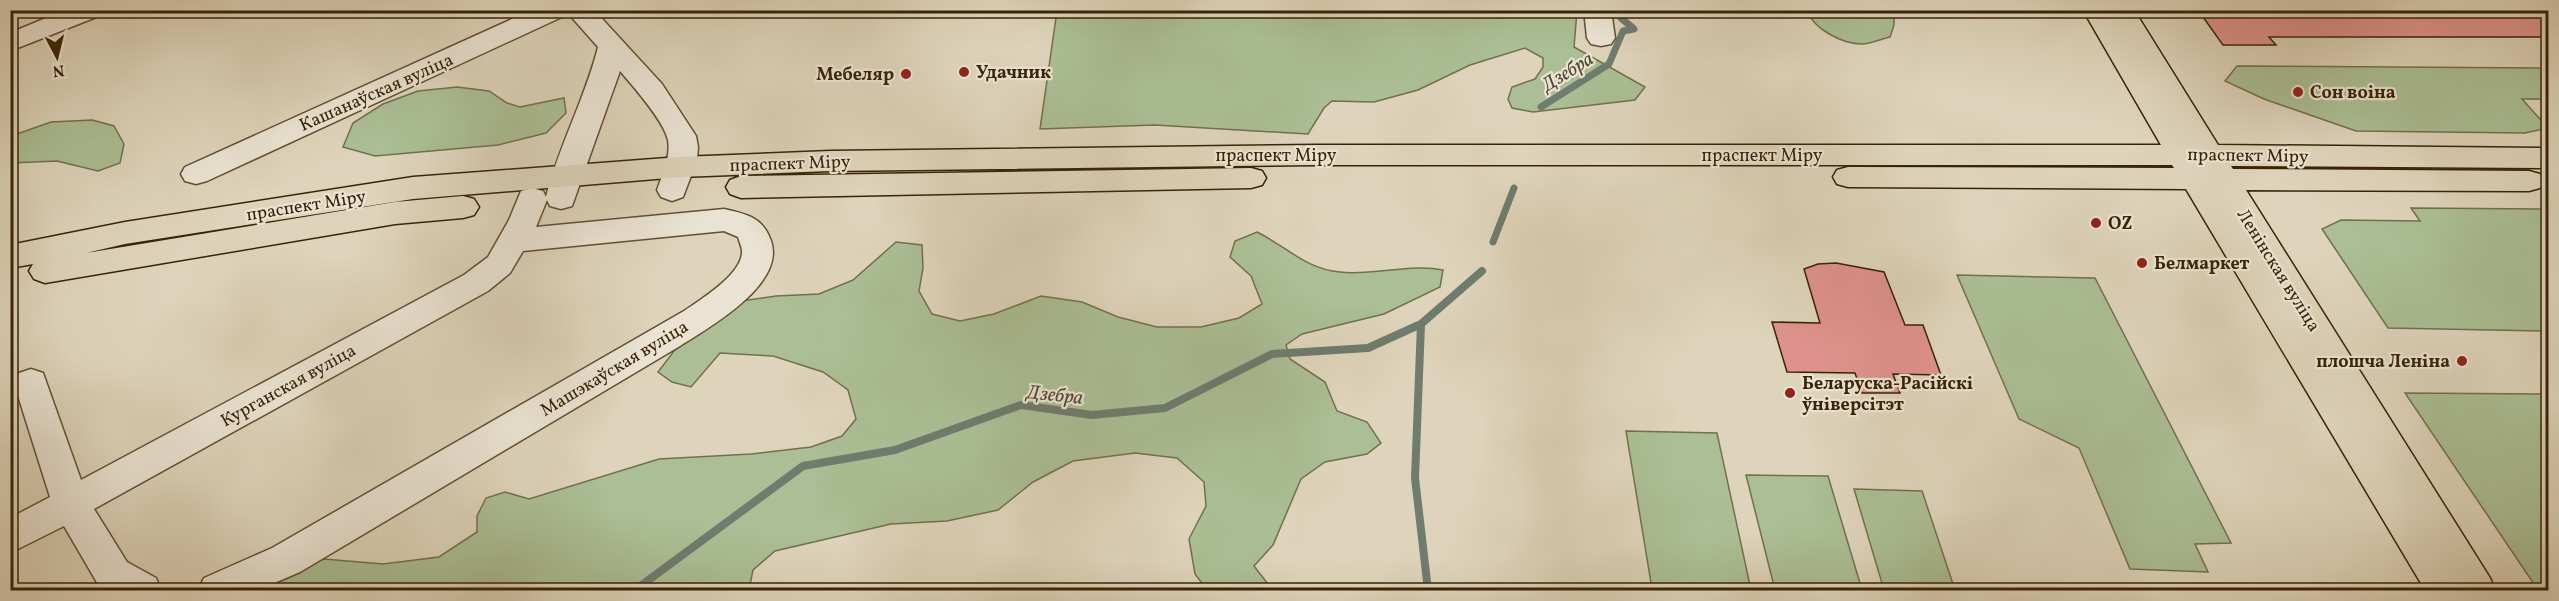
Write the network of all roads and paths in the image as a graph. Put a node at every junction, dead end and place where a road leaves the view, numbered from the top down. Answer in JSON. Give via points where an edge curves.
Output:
{"nodes":[{"id":1,"x":90,"y":10,"type":"edge"},
{"id":2,"x":555,"y":10,"type":"edge"},
{"id":3,"x":579,"y":10,"type":"edge"},
{"id":4,"x":1597,"y":10,"type":"edge"},
{"id":5,"x":2096,"y":10,"type":"edge"},
{"id":6,"x":2120,"y":10,"type":"edge"},
{"id":7,"x":1602,"y":38,"type":"dead end"},
{"id":8,"x":10,"y":43,"type":"edge"},
{"id":9,"x":612,"y":47,"type":"junction"},
{"id":10,"x":636,"y":68,"type":"junction"},
{"id":11,"x":606,"y":76,"type":"junction"},
{"id":12,"x":2548,"y":158,"type":"edge"},
{"id":13,"x":2202,"y":168,"type":"junction"},
{"id":14,"x":196,"y":174,"type":"dead end"},
{"id":15,"x":676,"y":179,"type":"junction"},
{"id":16,"x":2548,"y":181,"type":"edge"},
{"id":17,"x":553,"y":191,"type":"junction"},
{"id":18,"x":514,"y":241,"type":"junction"},
{"id":19,"x":10,"y":257,"type":"edge"},
{"id":20,"x":10,"y":278,"type":"edge"},
{"id":21,"x":31,"y":383,"type":"dead end"},
{"id":22,"x":71,"y":504,"type":"junction"},
{"id":23,"x":10,"y":537,"type":"edge"},
{"id":24,"x":142,"y":591,"type":"edge"},
{"id":25,"x":218,"y":591,"type":"edge"},
{"id":26,"x":2445,"y":591,"type":"edge"},
{"id":27,"x":2476,"y":591,"type":"edge"}],
"edges":[{"from":1,"to":8,"type":"street"},
{"from":2,"to":14,"type":"street","name":"Кашанаўская вуліца"},
{"from":3,"to":9,"type":"street"},
{"from":4,"to":7,"type":"street"},
{"from":5,"to":13,"type":"main road","name":"Ленінская вуліца"},
{"from":6,"to":13,"type":"main road","name":"Ленінская вуліца"},
{"from":9,"to":10,"type":"street"},
{"from":9,"to":11,"type":"street","name":"Курганская вуліца"},
{"from":10,"to":11,"type":"street"},
{"from":10,"to":15,"type":"street","via":[[683,140]]},
{"from":11,"to":17,"type":"street","name":"Курганская вуліца"},
{"from":12,"to":13,"type":"main road","name":"праспект Міру"},
{"from":13,"to":15,"type":"main road","name":"праспект Міру","via":[[1318,166],[737,187]]},
{"from":13,"to":16,"type":"main road","name":"праспект Міру"},
{"from":13,"to":26,"type":"main road","name":"Ленінская вуліца"},
{"from":13,"to":27,"type":"main road","name":"Ленінская вуліца"},
{"from":15,"to":17,"type":"main road","name":"праспект Міру"},
{"from":17,"to":18,"type":"street","name":"Курганская вуліца","via":[[525,220]]},
{"from":17,"to":19,"type":"main road","name":"праспект Міру","via":[[413,188],[125,233]]},
{"from":17,"to":20,"type":"main road","name":"праспект Міру","via":[[395,213]]},
{"from":18,"to":22,"type":"street","name":"Курганская вуліца","via":[[499,265],[476,283]]},
{"from":18,"to":25,"type":"street","name":"Машэкаўская вуліца","via":[[724,220],[748,227],[759,244],[760,257],[728,297],[677,332],[286,560]]},
{"from":21,"to":22,"type":"street"},
{"from":22,"to":23,"type":"street","name":"Курганская вуліца"},
{"from":22,"to":24,"type":"street","via":[[113,574]]}]}
